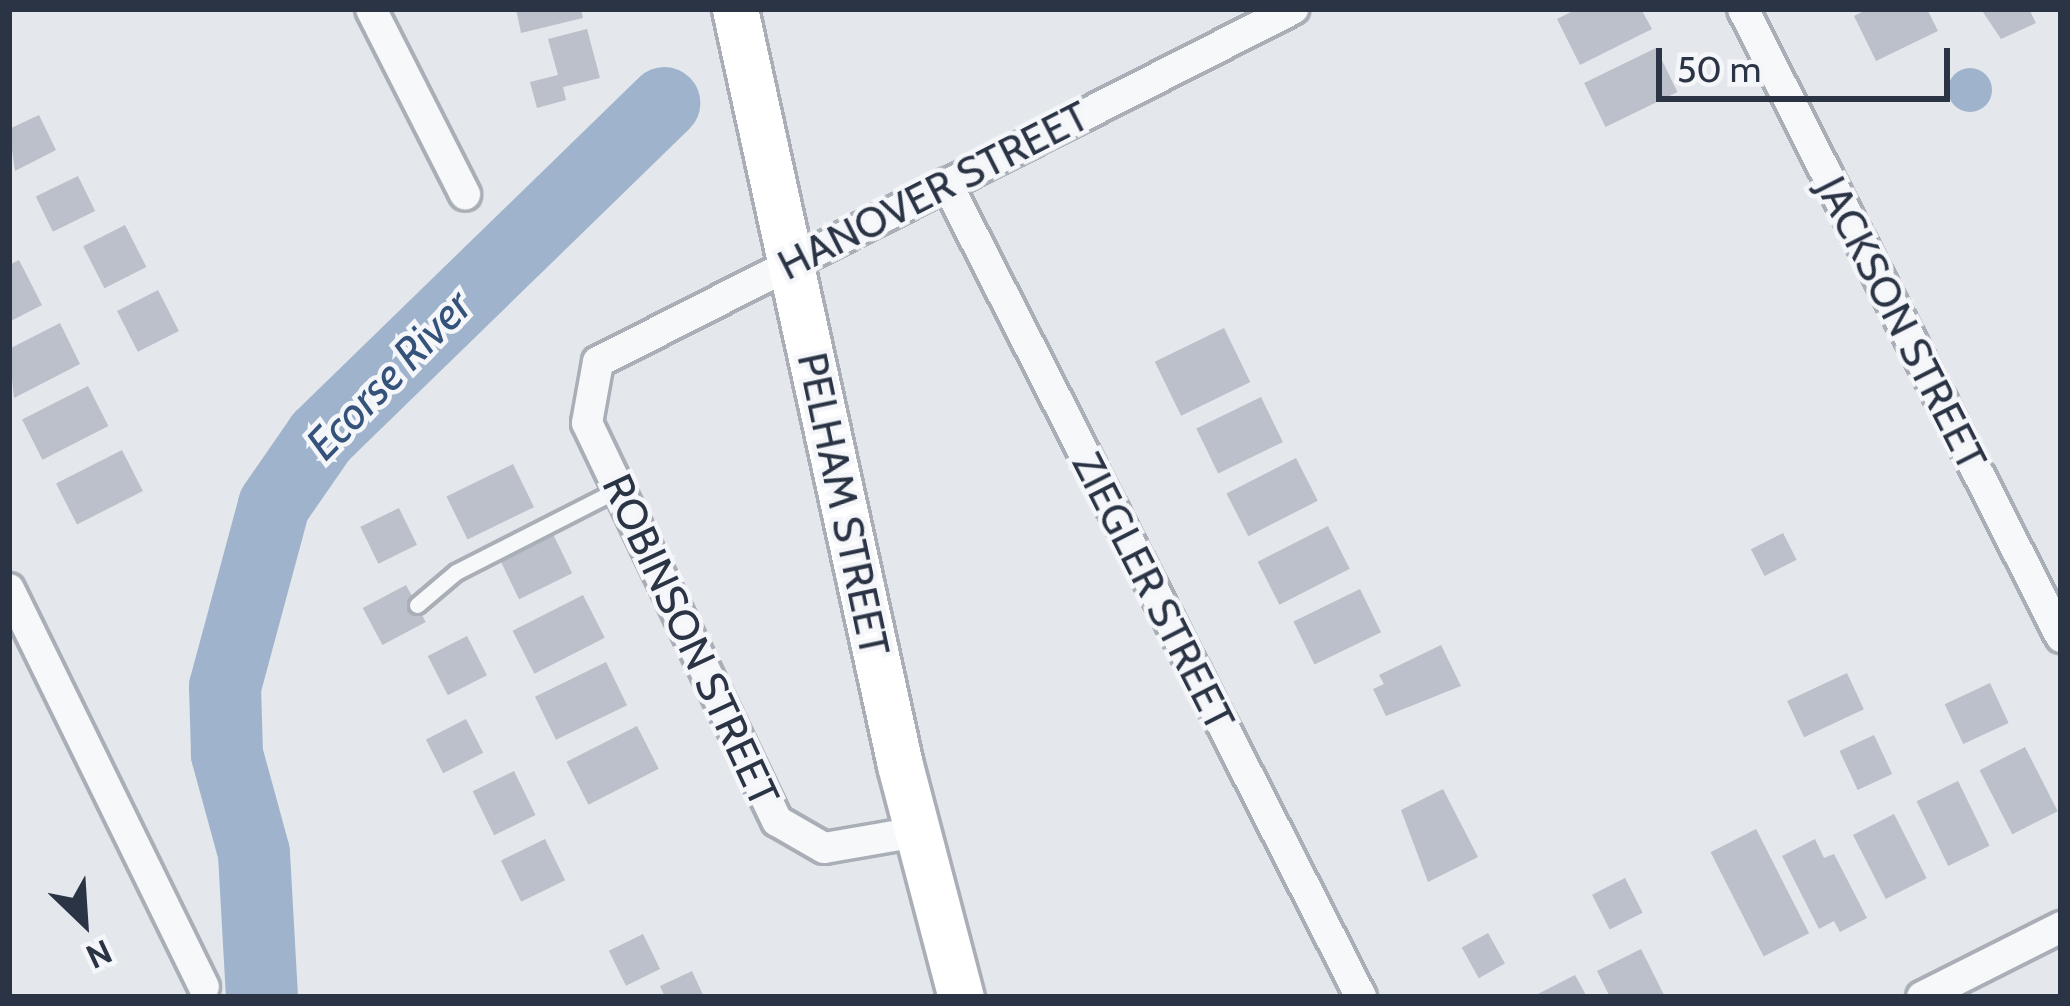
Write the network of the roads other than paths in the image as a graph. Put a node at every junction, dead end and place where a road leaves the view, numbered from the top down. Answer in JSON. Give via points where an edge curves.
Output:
{"nodes":[{"id":1,"x":371,"y":9,"type":"edge"},
{"id":2,"x":735,"y":9,"type":"edge"},
{"id":3,"x":1293,"y":9,"type":"edge"},
{"id":4,"x":1743,"y":9,"type":"edge"},
{"id":5,"x":947,"y":184,"type":"junction"},
{"id":6,"x":465,"y":194,"type":"dead end"},
{"id":7,"x":792,"y":261,"type":"junction"},
{"id":8,"x":587,"y":385,"type":"joint"},
{"id":9,"x":619,"y":489,"type":"junction"},
{"id":10,"x":9,"y":589,"type":"edge"},
{"id":11,"x":417,"y":605,"type":"dead end"},
{"id":12,"x":2061,"y":637,"type":"edge"},
{"id":13,"x":21,"y":643,"type":"edge"},
{"id":14,"x":917,"y":832,"type":"junction"},
{"id":15,"x":2061,"y":927,"type":"edge"},
{"id":16,"x":204,"y":987,"type":"dead end"},
{"id":17,"x":962,"y":997,"type":"edge"},
{"id":18,"x":1361,"y":997,"type":"edge"},
{"id":19,"x":1922,"y":997,"type":"edge"}],
"edges":[{"from":1,"to":6,"type":"street"},
{"from":2,"to":7,"type":"street","name":"PELHAM STREET"},
{"from":3,"to":5,"type":"street","name":"HANOVER STREET"},
{"from":4,"to":12,"type":"street","name":"JACKSON STREET"},
{"from":5,"to":7,"type":"street","name":"HANOVER STREET"},
{"from":5,"to":18,"type":"street","name":"ZIEGLER STREET"},
{"from":7,"to":8,"type":"street","name":"HANOVER STREET","via":[[619,346]]},
{"from":7,"to":14,"type":"street","name":"PELHAM STREET"},
{"from":8,"to":9,"type":"street","name":"ROBINSON STREET","via":[[587,423]]},
{"from":9,"to":11,"type":"lane","via":[[456,572]]},
{"from":9,"to":14,"type":"street","name":"ROBINSON STREET","via":[[777,821],[824,848]]},
{"from":10,"to":13,"type":"street"},
{"from":13,"to":16,"type":"street"},
{"from":14,"to":17,"type":"street","name":"PELHAM STREET"},
{"from":15,"to":19,"type":"street"}]}
